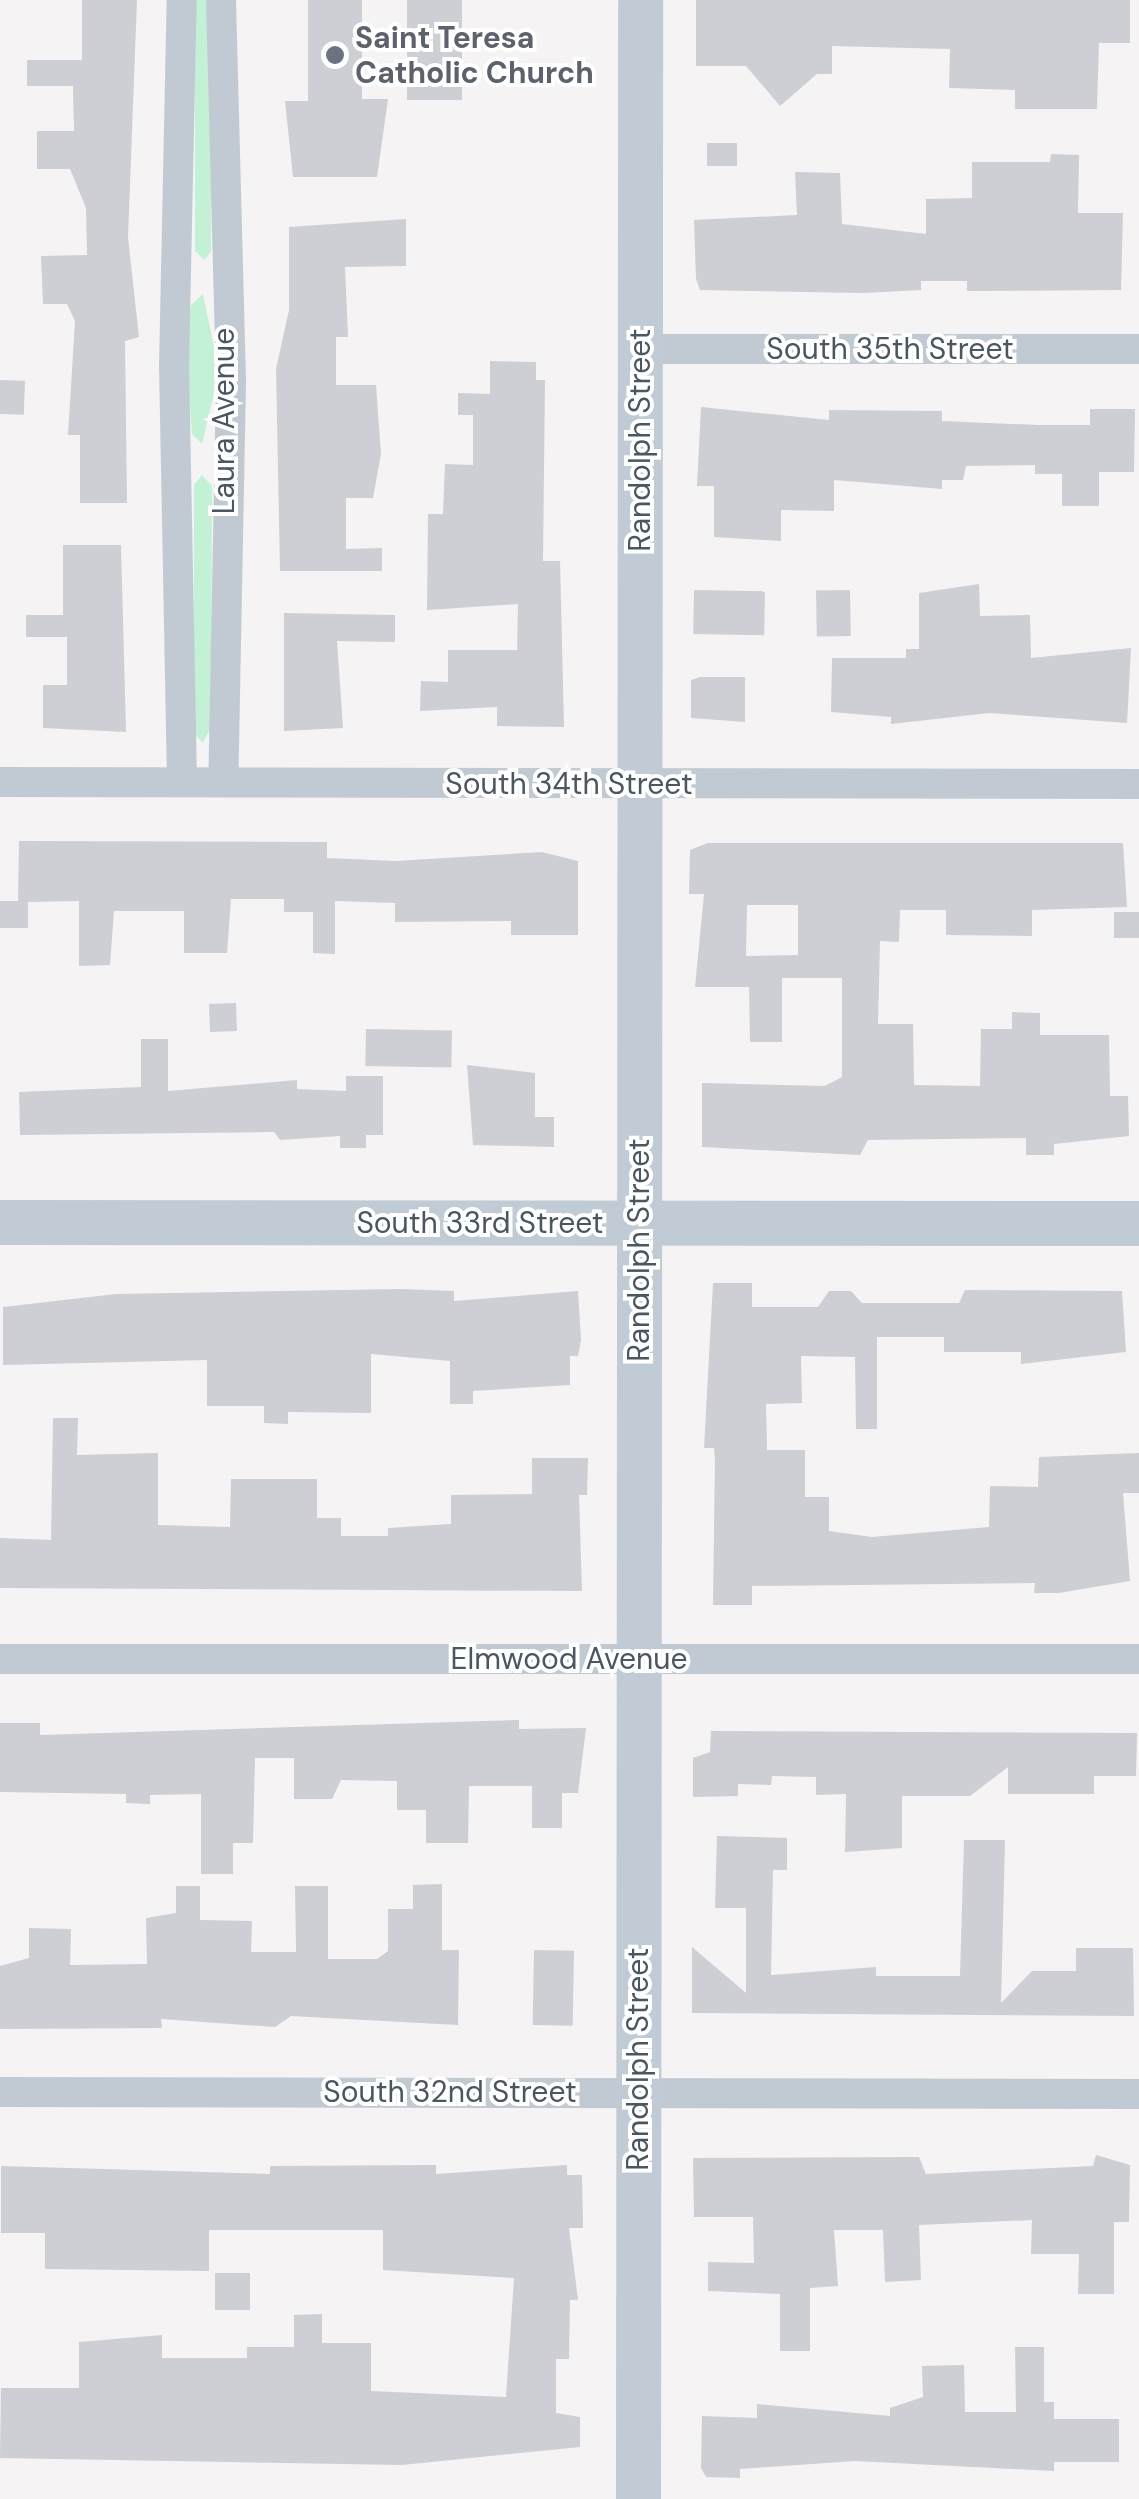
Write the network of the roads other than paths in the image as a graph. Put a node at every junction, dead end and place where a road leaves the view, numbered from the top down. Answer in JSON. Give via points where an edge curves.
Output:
{"nodes":[{"id":1,"x":182,"y":0,"type":"edge"},
{"id":2,"x":221,"y":0,"type":"edge"},
{"id":3,"x":640,"y":0,"type":"edge"},
{"id":4,"x":183,"y":277,"type":"junction"},
{"id":5,"x":222,"y":278,"type":"junction"},
{"id":6,"x":640,"y":348,"type":"junction"},
{"id":7,"x":1139,"y":349,"type":"edge"},
{"id":8,"x":183,"y":462,"type":"junction"},
{"id":9,"x":224,"y":462,"type":"junction"},
{"id":10,"x":182,"y":781,"type":"junction"},
{"id":11,"x":0,"y":782,"type":"edge"},
{"id":12,"x":224,"y":782,"type":"junction"},
{"id":13,"x":640,"y":784,"type":"junction"},
{"id":14,"x":1139,"y":784,"type":"edge"},
{"id":15,"x":0,"y":1222,"type":"edge"},
{"id":16,"x":640,"y":1223,"type":"junction"},
{"id":17,"x":1139,"y":1223,"type":"edge"},
{"id":18,"x":0,"y":1658,"type":"edge"},
{"id":19,"x":1139,"y":1658,"type":"edge"},
{"id":20,"x":638,"y":1660,"type":"junction"},
{"id":21,"x":0,"y":2092,"type":"edge"},
{"id":22,"x":638,"y":2093,"type":"junction"},
{"id":23,"x":1139,"y":2094,"type":"edge"},
{"id":24,"x":638,"y":2499,"type":"edge"}],
"edges":[{"from":1,"to":4,"type":"street","name":"Laura Avenue"},
{"from":2,"to":5,"type":"street","name":"Laura Avenue"},
{"from":3,"to":6,"type":"main road","name":"Randolph Street"},
{"from":4,"to":5,"type":"street"},
{"from":4,"to":8,"type":"street","name":"Laura Avenue","via":[[174,367]]},
{"from":5,"to":9,"type":"street","name":"Laura Avenue","via":[[231,382]]},
{"from":6,"to":7,"type":"street","name":"South 35th Street"},
{"from":6,"to":13,"type":"main road","name":"Randolph Street"},
{"from":8,"to":9,"type":"street"},
{"from":8,"to":10,"type":"street","name":"Laura Avenue"},
{"from":9,"to":12,"type":"street","name":"Laura Avenue"},
{"from":10,"to":11,"type":"street","name":"South 34th Street"},
{"from":10,"to":12,"type":"street","name":"South 34th Street"},
{"from":12,"to":13,"type":"street","name":"South 34th Street"},
{"from":13,"to":14,"type":"street","name":"South 34th Street"},
{"from":13,"to":16,"type":"main road","name":"Randolph Street"},
{"from":15,"to":16,"type":"main road","name":"South 33rd Street"},
{"from":16,"to":17,"type":"main road","name":"South 33rd Street"},
{"from":16,"to":20,"type":"main road","name":"Randolph Street"},
{"from":18,"to":20,"type":"street","name":"Elmwood Avenue"},
{"from":19,"to":20,"type":"street","name":"Elmwood Avenue"},
{"from":20,"to":22,"type":"main road","name":"Randolph Street"},
{"from":21,"to":22,"type":"street","name":"South 32nd Street"},
{"from":22,"to":23,"type":"street","name":"South 32nd Street"},
{"from":22,"to":24,"type":"main road","name":"Randolph Street"}]}
